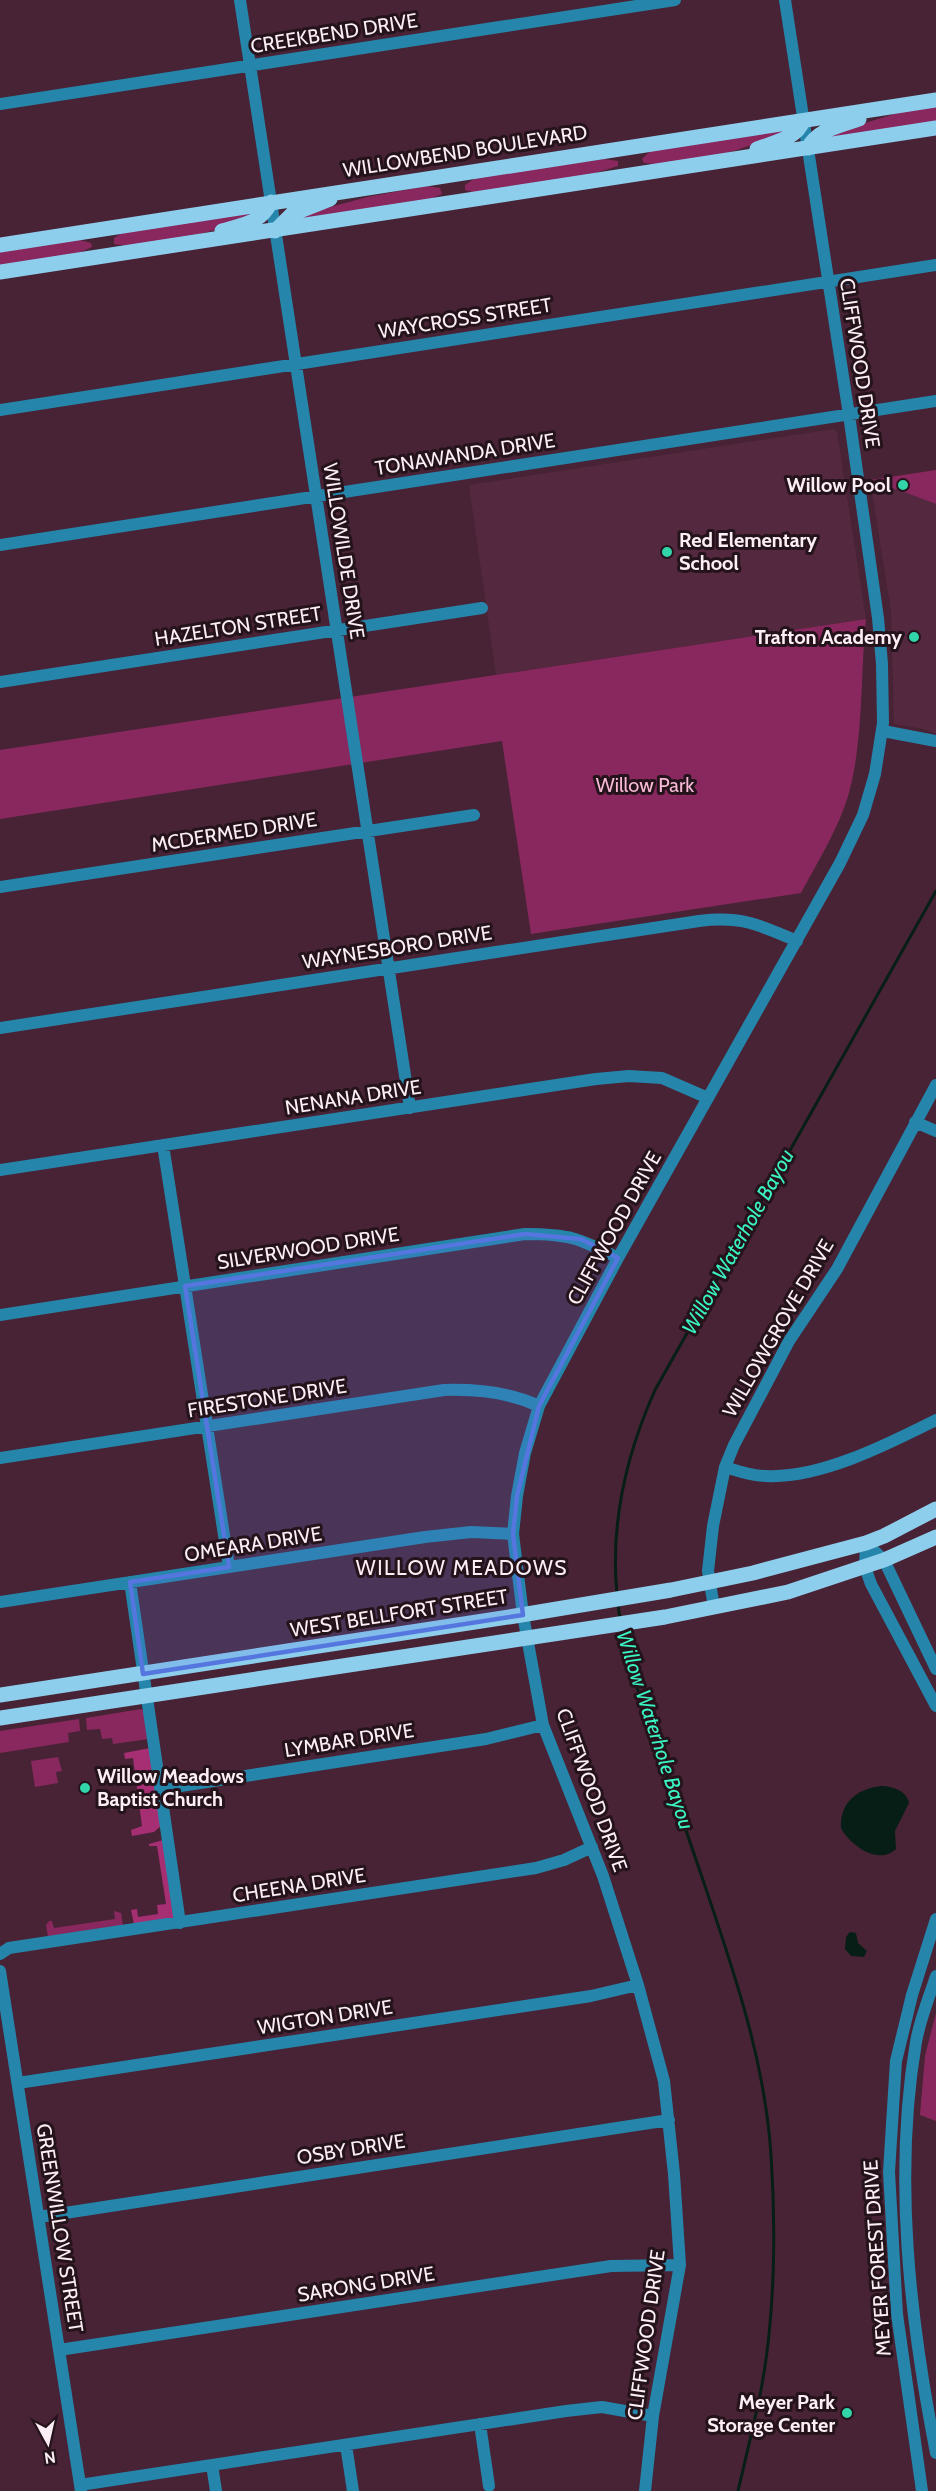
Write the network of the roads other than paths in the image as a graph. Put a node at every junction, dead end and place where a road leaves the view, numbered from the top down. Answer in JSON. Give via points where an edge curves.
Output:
{"nodes":[{"id":1,"x":240,"y":0,"type":"edge"},
{"id":2,"x":675,"y":0,"type":"edge"},
{"id":3,"x":785,"y":0,"type":"edge"},
{"id":4,"x":250,"y":66,"type":"junction"},
{"id":5,"x":936,"y":100,"type":"edge"},
{"id":6,"x":0,"y":104,"type":"edge"},
{"id":7,"x":896,"y":106,"type":"junction"},
{"id":8,"x":803,"y":121,"type":"junction"},
{"id":9,"x":936,"y":129,"type":"edge"},
{"id":10,"x":627,"y":147,"type":"junction"},
{"id":11,"x":808,"y":148,"type":"junction"},
{"id":12,"x":726,"y":160,"type":"junction"},
{"id":13,"x":451,"y":174,"type":"junction"},
{"id":14,"x":632,"y":175,"type":"junction"},
{"id":15,"x":358,"y":188,"type":"junction"},
{"id":16,"x":271,"y":202,"type":"junction"},
{"id":17,"x":457,"y":202,"type":"junction"},
{"id":18,"x":100,"y":229,"type":"junction"},
{"id":19,"x":275,"y":231,"type":"junction"},
{"id":20,"x":0,"y":244,"type":"edge"},
{"id":21,"x":177,"y":245,"type":"junction"},
{"id":22,"x":104,"y":256,"type":"junction"},
{"id":23,"x":936,"y":265,"type":"edge"},
{"id":24,"x":0,"y":272,"type":"edge"},
{"id":25,"x":828,"y":282,"type":"junction"},
{"id":26,"x":296,"y":364,"type":"junction"},
{"id":27,"x":936,"y":401,"type":"edge"},
{"id":28,"x":0,"y":410,"type":"edge"},
{"id":29,"x":849,"y":415,"type":"junction"},
{"id":30,"x":316,"y":496,"type":"junction"},
{"id":31,"x":0,"y":545,"type":"edge"},
{"id":32,"x":482,"y":608,"type":"dead end"},
{"id":33,"x":337,"y":631,"type":"junction"},
{"id":34,"x":0,"y":682,"type":"edge"},
{"id":35,"x":883,"y":731,"type":"junction"},
{"id":36,"x":936,"y":741,"type":"edge"},
{"id":37,"x":474,"y":814,"type":"dead end"},
{"id":38,"x":368,"y":831,"type":"junction"},
{"id":39,"x":0,"y":887,"type":"edge"},
{"id":40,"x":797,"y":940,"type":"junction"},
{"id":41,"x":389,"y":968,"type":"junction"},
{"id":42,"x":0,"y":1028,"type":"edge"},
{"id":43,"x":936,"y":1085,"type":"edge"},
{"id":44,"x":708,"y":1098,"type":"junction"},
{"id":45,"x":410,"y":1107,"type":"junction"},
{"id":46,"x":915,"y":1122,"type":"junction"},
{"id":47,"x":936,"y":1131,"type":"edge"},
{"id":48,"x":163,"y":1145,"type":"junction"},
{"id":49,"x":0,"y":1170,"type":"edge"},
{"id":50,"x":618,"y":1258,"type":"junction"},
{"id":51,"x":185,"y":1286,"type":"junction"},
{"id":52,"x":0,"y":1315,"type":"edge"},
{"id":53,"x":539,"y":1406,"type":"junction"},
{"id":54,"x":936,"y":1420,"type":"edge"},
{"id":55,"x":207,"y":1427,"type":"junction"},
{"id":56,"x":0,"y":1458,"type":"edge"},
{"id":57,"x":725,"y":1467,"type":"junction"},
{"id":58,"x":936,"y":1509,"type":"edge"},
{"id":59,"x":513,"y":1534,"type":"junction"},
{"id":60,"x":936,"y":1537,"type":"edge"},
{"id":61,"x":866,"y":1543,"type":"junction"},
{"id":62,"x":884,"y":1560,"type":"junction"},
{"id":63,"x":229,"y":1567,"type":"junction"},
{"id":64,"x":865,"y":1567,"type":"junction"},
{"id":65,"x":130,"y":1582,"type":"junction"},
{"id":66,"x":709,"y":1583,"type":"junction"},
{"id":67,"x":0,"y":1602,"type":"edge"},
{"id":68,"x":714,"y":1607,"type":"junction"},
{"id":69,"x":523,"y":1614,"type":"junction"},
{"id":70,"x":528,"y":1639,"type":"junction"},
{"id":71,"x":335,"y":1644,"type":"junction"},
{"id":72,"x":340,"y":1666,"type":"junction"},
{"id":73,"x":936,"y":1669,"type":"edge"},
{"id":74,"x":143,"y":1674,"type":"junction"},
{"id":75,"x":0,"y":1695,"type":"edge"},
{"id":76,"x":146,"y":1695,"type":"junction"},
{"id":77,"x":935,"y":1699,"type":"edge"},
{"id":78,"x":0,"y":1718,"type":"edge"},
{"id":79,"x":543,"y":1725,"type":"junction"},
{"id":80,"x":160,"y":1789,"type":"junction"},
{"id":81,"x":592,"y":1847,"type":"junction"},
{"id":82,"x":180,"y":1923,"type":"junction"},
{"id":83,"x":935,"y":1928,"type":"edge"},
{"id":84,"x":5,"y":1951,"type":"edge"},
{"id":85,"x":0,"y":1971,"type":"edge"},
{"id":86,"x":936,"y":1976,"type":"edge"},
{"id":87,"x":638,"y":1985,"type":"junction"},
{"id":88,"x":18,"y":2083,"type":"junction"},
{"id":89,"x":669,"y":2120,"type":"junction"},
{"id":90,"x":890,"y":2134,"type":"junction"},
{"id":91,"x":907,"y":2136,"type":"junction"},
{"id":92,"x":39,"y":2217,"type":"junction"},
{"id":93,"x":680,"y":2265,"type":"junction"},
{"id":94,"x":897,"y":2314,"type":"junction"},
{"id":95,"x":914,"y":2315,"type":"junction"},
{"id":96,"x":59,"y":2350,"type":"junction"},
{"id":97,"x":653,"y":2416,"type":"junction"},
{"id":98,"x":480,"y":2424,"type":"junction"},
{"id":99,"x":346,"y":2445,"type":"junction"},
{"id":100,"x":936,"y":2453,"type":"edge"},
{"id":101,"x":212,"y":2465,"type":"junction"},
{"id":102,"x":489,"y":2486,"type":"dead end"},
{"id":103,"x":80,"y":2488,"type":"edge"},
{"id":104,"x":216,"y":2491,"type":"edge"},
{"id":105,"x":353,"y":2491,"type":"edge"},
{"id":106,"x":645,"y":2491,"type":"edge"},
{"id":107,"x":922,"y":2491,"type":"edge"}],
"edges":[{"from":1,"to":4,"type":"street","name":"WILLOWILDE DRIVE"},
{"from":2,"to":4,"type":"street","name":"CREEKBEND DRIVE"},
{"from":3,"to":8,"type":"street","name":"CLIFFWOOD DRIVE"},
{"from":4,"to":6,"type":"street","name":"CREEKBEND DRIVE"},
{"from":4,"to":16,"type":"street","name":"WILLOWILDE DRIVE"},
{"from":5,"to":7,"type":"main road","name":"WILLOWBEND BOULEVARD"},
{"from":7,"to":8,"type":"main road","name":"WILLOWBEND BOULEVARD"},
{"from":7,"to":11,"type":"main road","via":[[822,132]]},
{"from":8,"to":10,"type":"main road","name":"WILLOWBEND BOULEVARD"},
{"from":8,"to":11,"type":"street","name":"CLIFFWOOD DRIVE"},
{"from":8,"to":12,"type":"main road","via":[[791,136]]},
{"from":9,"to":11,"type":"main road"},
{"from":10,"to":13,"type":"main road","name":"WILLOWBEND BOULEVARD"},
{"from":10,"to":14,"type":"main road"},
{"from":11,"to":12,"type":"main road"},
{"from":11,"to":25,"type":"street","name":"CLIFFWOOD DRIVE"},
{"from":12,"to":14,"type":"main road"},
{"from":13,"to":15,"type":"main road","name":"WILLOWBEND BOULEVARD"},
{"from":13,"to":17,"type":"main road"},
{"from":14,"to":17,"type":"main road"},
{"from":15,"to":16,"type":"main road","name":"WILLOWBEND BOULEVARD"},
{"from":15,"to":19,"type":"main road","via":[[292,214]]},
{"from":16,"to":18,"type":"main road","name":"WILLOWBEND BOULEVARD"},
{"from":16,"to":19,"type":"street","name":"WILLOWILDE DRIVE"},
{"from":16,"to":21,"type":"main road","via":[[259,220]]},
{"from":17,"to":19,"type":"main road"},
{"from":18,"to":20,"type":"main road","name":"WILLOWBEND BOULEVARD"},
{"from":18,"to":22,"type":"main road"},
{"from":19,"to":21,"type":"main road"},
{"from":19,"to":26,"type":"street","name":"WILLOWILDE DRIVE"},
{"from":21,"to":22,"type":"main road"},
{"from":22,"to":24,"type":"main road"},
{"from":23,"to":25,"type":"street","name":"WAYCROSS STREET"},
{"from":25,"to":26,"type":"street","name":"WAYCROSS STREET"},
{"from":25,"to":29,"type":"street","name":"CLIFFWOOD DRIVE"},
{"from":26,"to":28,"type":"street","name":"WAYCROSS STREET"},
{"from":26,"to":30,"type":"street","name":"WILLOWILDE DRIVE"},
{"from":27,"to":29,"type":"street","name":"TONAWANDA DRIVE"},
{"from":29,"to":30,"type":"street","name":"TONAWANDA DRIVE"},
{"from":29,"to":35,"type":"street","name":"CLIFFWOOD DRIVE","via":[[878,618]]},
{"from":30,"to":31,"type":"street","name":"TONAWANDA DRIVE"},
{"from":30,"to":33,"type":"street","name":"WILLOWILDE DRIVE"},
{"from":32,"to":33,"type":"street","name":"HAZELTON STREET"},
{"from":33,"to":34,"type":"street","name":"HAZELTON STREET"},
{"from":33,"to":38,"type":"street","name":"WILLOWILDE DRIVE"},
{"from":35,"to":36,"type":"street"},
{"from":35,"to":40,"type":"street","name":"CLIFFWOOD DRIVE","via":[[863,815]]},
{"from":37,"to":38,"type":"street","name":"MCDERMED DRIVE"},
{"from":38,"to":39,"type":"street","name":"MCDERMED DRIVE"},
{"from":38,"to":41,"type":"street","name":"WILLOWILDE DRIVE"},
{"from":40,"to":41,"type":"street","name":"WAYNESBORO DRIVE","via":[[743,920],[725,918]]},
{"from":40,"to":44,"type":"street","name":"CLIFFWOOD DRIVE"},
{"from":41,"to":42,"type":"street","name":"WAYNESBORO DRIVE"},
{"from":41,"to":45,"type":"street","name":"WILLOWILDE DRIVE"},
{"from":43,"to":46,"type":"street","name":"WILLOWGROVE DRIVE"},
{"from":44,"to":45,"type":"street","name":"NENANA DRIVE","via":[[662,1078],[629,1076]]},
{"from":44,"to":50,"type":"street","name":"CLIFFWOOD DRIVE"},
{"from":45,"to":48,"type":"street","name":"NENANA DRIVE"},
{"from":46,"to":47,"type":"street"},
{"from":46,"to":57,"type":"street","name":"WILLOWGROVE DRIVE","via":[[837,1269],[789,1341],[755,1402]]},
{"from":48,"to":49,"type":"street","name":"NENANA DRIVE"},
{"from":48,"to":51,"type":"street"},
{"from":50,"to":51,"type":"street","name":"SILVERWOOD DRIVE","via":[[581,1239],[525,1234]]},
{"from":50,"to":53,"type":"street","name":"CLIFFWOOD DRIVE"},
{"from":51,"to":52,"type":"street","name":"SILVERWOOD DRIVE"},
{"from":51,"to":55,"type":"street"},
{"from":53,"to":55,"type":"street","name":"FIRESTONE DRIVE","via":[[479,1389],[444,1390]]},
{"from":53,"to":59,"type":"street","name":"CLIFFWOOD DRIVE","via":[[525,1453]]},
{"from":54,"to":57,"type":"street","via":[[840,1462],[797,1474],[764,1476]]},
{"from":55,"to":56,"type":"street","name":"FIRESTONE DRIVE"},
{"from":55,"to":63,"type":"street"},
{"from":57,"to":66,"type":"street","name":"WILLOWGROVE DRIVE","via":[[713,1526]]},
{"from":58,"to":61,"type":"main road","name":"WEST BELLFORT STREET"},
{"from":59,"to":63,"type":"street","name":"OMEARA DRIVE","via":[[471,1532],[425,1537]]},
{"from":59,"to":69,"type":"street","name":"CLIFFWOOD DRIVE"},
{"from":60,"to":62,"type":"main road"},
{"from":61,"to":62,"type":"street"},
{"from":61,"to":64,"type":"street"},
{"from":61,"to":66,"type":"main road","name":"WEST BELLFORT STREET"},
{"from":62,"to":64,"type":"main road"},
{"from":62,"to":73,"type":"street"},
{"from":63,"to":65,"type":"street","name":"OMEARA DRIVE"},
{"from":64,"to":68,"type":"main road","via":[[788,1592]]},
{"from":64,"to":77,"type":"street"},
{"from":65,"to":67,"type":"street","name":"OMEARA DRIVE"},
{"from":65,"to":74,"type":"street"},
{"from":66,"to":68,"type":"street","name":"WILLOWGROVE DRIVE"},
{"from":66,"to":69,"type":"main road","name":"WEST BELLFORT STREET"},
{"from":68,"to":70,"type":"main road"},
{"from":69,"to":70,"type":"street","name":"CLIFFWOOD DRIVE"},
{"from":69,"to":71,"type":"main road","name":"WEST BELLFORT STREET"},
{"from":70,"to":72,"type":"main road"},
{"from":70,"to":79,"type":"street","name":"CLIFFWOOD DRIVE"},
{"from":71,"to":72,"type":"main road"},
{"from":71,"to":74,"type":"main road","name":"WEST BELLFORT STREET"},
{"from":72,"to":76,"type":"main road"},
{"from":74,"to":75,"type":"main road","name":"WEST BELLFORT STREET"},
{"from":74,"to":76,"type":"street"},
{"from":76,"to":78,"type":"main road"},
{"from":76,"to":80,"type":"street"},
{"from":79,"to":80,"type":"street","name":"LYMBAR DRIVE","via":[[486,1739]]},
{"from":79,"to":81,"type":"street","name":"CLIFFWOOD DRIVE"},
{"from":80,"to":82,"type":"street"},
{"from":81,"to":82,"type":"street","name":"CHEENA DRIVE","via":[[536,1868]]},
{"from":81,"to":87,"type":"street","name":"CLIFFWOOD DRIVE"},
{"from":82,"to":84,"type":"street","name":"CHEENA DRIVE"},
{"from":83,"to":90,"type":"street","name":"MEYER FOREST DRIVE","via":[[912,1995],[896,2061]]},
{"from":85,"to":88,"type":"street","name":"GREENWILLOW STREET"},
{"from":86,"to":91,"type":"street","name":"MEYER FOREST DRIVE","via":[[916,2042]]},
{"from":87,"to":88,"type":"street","name":"WIGTON DRIVE","via":[[591,1996]]},
{"from":87,"to":89,"type":"street","name":"CLIFFWOOD DRIVE","via":[[664,2081]]},
{"from":88,"to":92,"type":"street","name":"GREENWILLOW STREET"},
{"from":89,"to":92,"type":"street","name":"OSBY DRIVE"},
{"from":89,"to":93,"type":"street","name":"CLIFFWOOD DRIVE"},
{"from":90,"to":91,"type":"street"},
{"from":90,"to":94,"type":"street","name":"MEYER FOREST DRIVE"},
{"from":91,"to":95,"type":"street","name":"MEYER FOREST DRIVE"},
{"from":92,"to":96,"type":"street","name":"GREENWILLOW STREET"},
{"from":93,"to":96,"type":"street","name":"SARONG DRIVE","via":[[611,2266]]},
{"from":93,"to":97,"type":"street","name":"CLIFFWOOD DRIVE"},
{"from":94,"to":95,"type":"street"},
{"from":94,"to":107,"type":"street","name":"MEYER FOREST DRIVE"},
{"from":95,"to":100,"type":"street","name":"MEYER FOREST DRIVE"},
{"from":96,"to":103,"type":"street","name":"GREENWILLOW STREET"},
{"from":97,"to":98,"type":"street","via":[[602,2407]]},
{"from":97,"to":106,"type":"street","name":"CLIFFWOOD DRIVE"},
{"from":98,"to":99,"type":"street"},
{"from":98,"to":102,"type":"street"},
{"from":99,"to":101,"type":"street"},
{"from":99,"to":105,"type":"street"},
{"from":101,"to":103,"type":"street"},
{"from":101,"to":104,"type":"street"}]}
